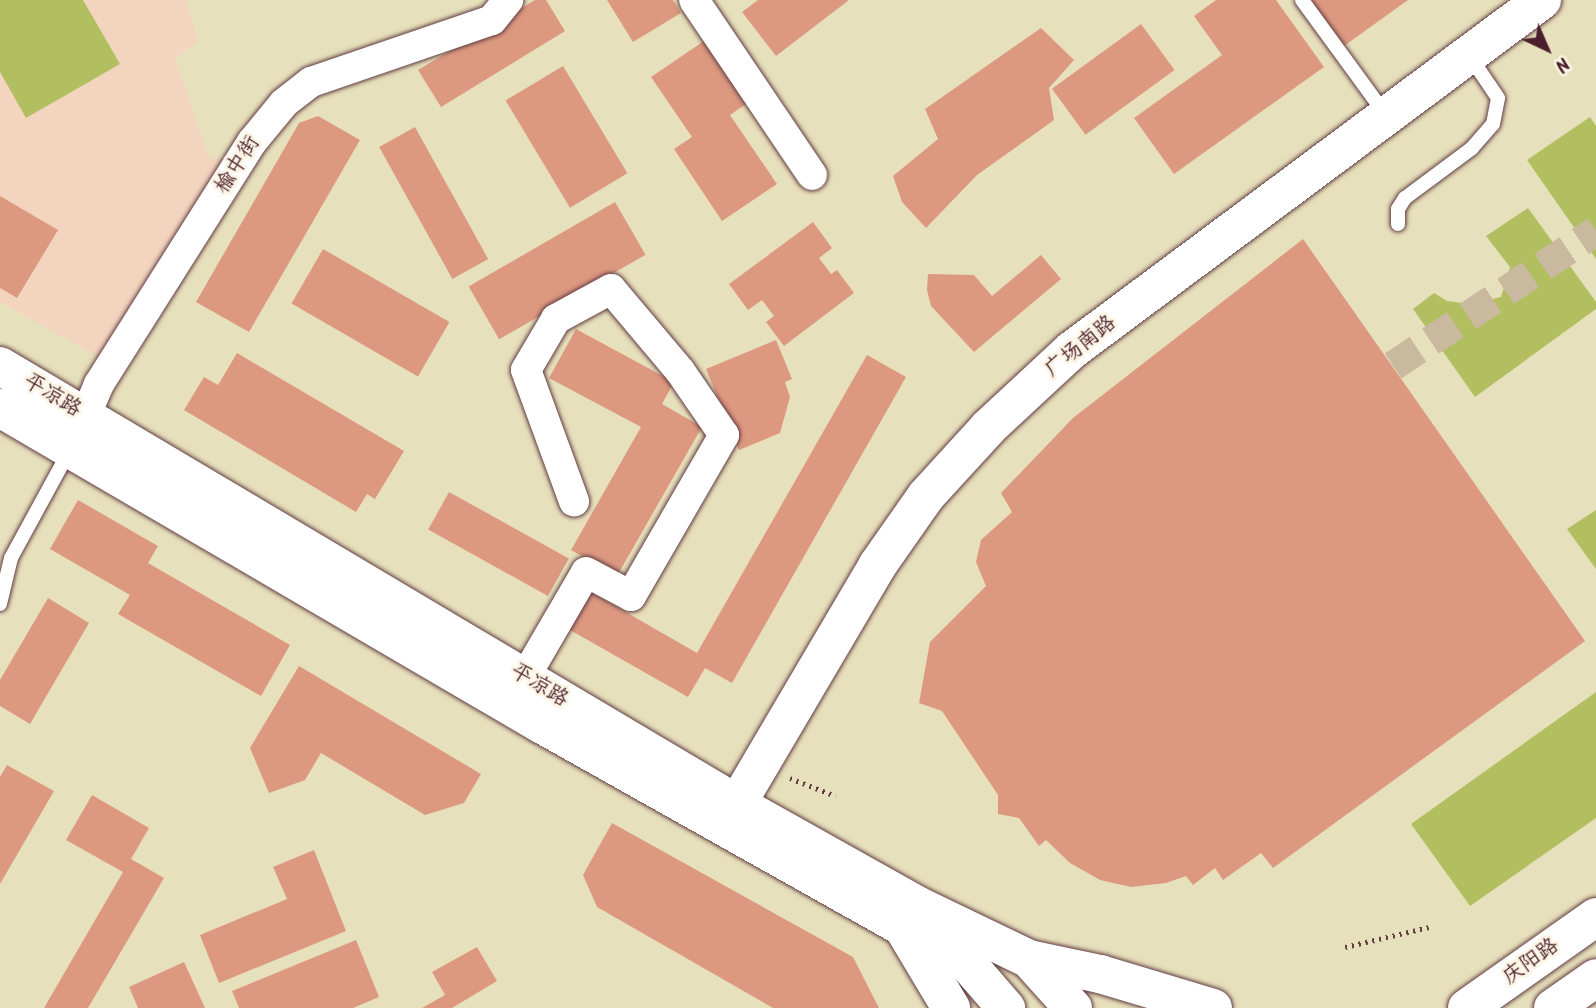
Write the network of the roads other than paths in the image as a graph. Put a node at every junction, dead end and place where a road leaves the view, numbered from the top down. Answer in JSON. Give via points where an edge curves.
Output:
{"nodes":[{"id":1,"x":508,"y":0,"type":"edge"},
{"id":2,"x":694,"y":0,"type":"edge"},
{"id":3,"x":1302,"y":0,"type":"edge"},
{"id":4,"x":1542,"y":0,"type":"edge"},
{"id":5,"x":1469,"y":54,"type":"junction"},
{"id":6,"x":1387,"y":116,"type":"junction"},
{"id":7,"x":812,"y":175,"type":"dead end"},
{"id":8,"x":1398,"y":224,"type":"dead end"},
{"id":9,"x":0,"y":366,"type":"edge"},
{"id":10,"x":0,"y":408,"type":"edge"},
{"id":11,"x":78,"y":433,"type":"junction"},
{"id":12,"x":574,"y":501,"type":"dead end"},
{"id":13,"x":0,"y":604,"type":"edge"},
{"id":14,"x":525,"y":677,"type":"junction"},
{"id":15,"x":737,"y":804,"type":"junction"},
{"id":16,"x":1596,"y":917,"type":"edge"},
{"id":17,"x":904,"y":929,"type":"junction"},
{"id":18,"x":1030,"y":959,"type":"junction"},
{"id":19,"x":1596,"y":978,"type":"edge"},
{"id":20,"x":951,"y":1008,"type":"edge"},
{"id":21,"x":1006,"y":1008,"type":"edge"},
{"id":22,"x":1073,"y":1008,"type":"edge"},
{"id":23,"x":1213,"y":1008,"type":"edge"},
{"id":24,"x":1467,"y":1008,"type":"edge"},
{"id":25,"x":1553,"y":1008,"type":"edge"}],
"edges":[{"from":1,"to":11,"type":"street","name":"榆中街","via":[[492,20],[311,82],[284,103],[252,142],[99,384]]},
{"from":2,"to":7,"type":"street"},
{"from":3,"to":6,"type":"lane"},
{"from":4,"to":5,"type":"street","name":"广场南路"},
{"from":5,"to":6,"type":"street","name":"广场南路"},
{"from":5,"to":8,"type":"lane","via":[[1499,98],[1493,124],[1472,148],[1405,198],[1398,209]]},
{"from":6,"to":15,"type":"street","name":"广场南路","via":[[1072,350],[989,427],[926,496],[877,566]]},
{"from":9,"to":11,"type":"street","name":"平凉路"},
{"from":10,"to":11,"type":"street","name":"平凉路"},
{"from":11,"to":13,"type":"lane","via":[[11,558]]},
{"from":11,"to":14,"type":"street","name":"平凉路"},
{"from":11,"to":17,"type":"street","name":"平凉路","via":[[508,705]]},
{"from":12,"to":14,"type":"street","via":[[526,370],[556,319],[611,289],[680,371],[724,435],[631,596],[586,572]]},
{"from":14,"to":15,"type":"street","name":"平凉路"},
{"from":15,"to":18,"type":"street","name":"平凉路","via":[[917,905]]},
{"from":16,"to":24,"type":"street","name":"庆阳路"},
{"from":17,"to":20,"type":"street"},
{"from":17,"to":21,"type":"street","name":"平凉路","via":[[967,963]]},
{"from":18,"to":22,"type":"street","name":"平凉路"},
{"from":18,"to":23,"type":"street","via":[[1100,974]]},
{"from":19,"to":25,"type":"street"}]}
